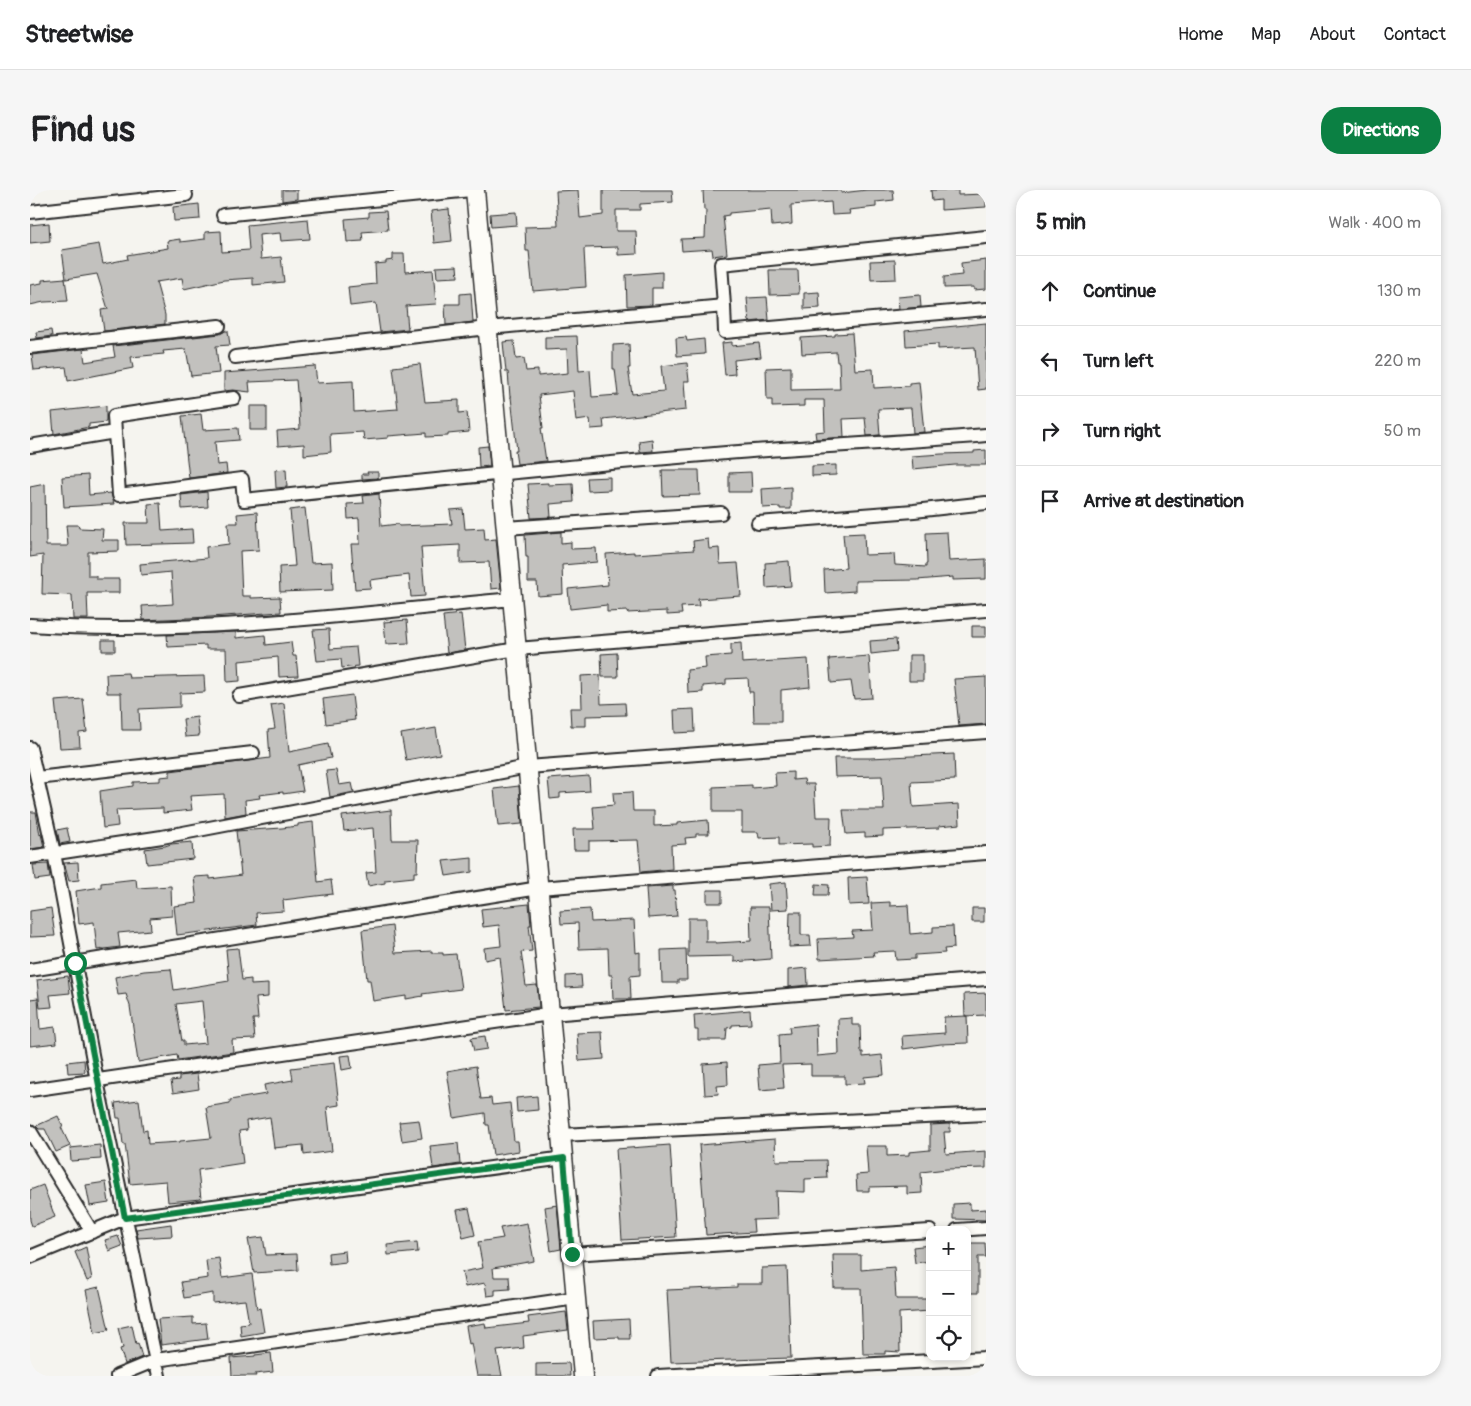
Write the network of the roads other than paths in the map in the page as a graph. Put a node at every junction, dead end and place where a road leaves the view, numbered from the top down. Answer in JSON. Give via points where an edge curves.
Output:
{"nodes":[{"id":1,"x":471,"y":190,"type":"edge"},
{"id":2,"x":475,"y":190,"type":"edge"},
{"id":3,"x":186,"y":195,"type":"dead end"},
{"id":4,"x":30,"y":212,"type":"edge"},
{"id":5,"x":223,"y":215,"type":"dead end"},
{"id":6,"x":986,"y":237,"type":"edge"},
{"id":7,"x":724,"y":306,"type":"junction"},
{"id":8,"x":986,"y":309,"type":"edge"},
{"id":9,"x":218,"y":326,"type":"dead end"},
{"id":10,"x":488,"y":328,"type":"junction"},
{"id":11,"x":30,"y":346,"type":"edge"},
{"id":12,"x":235,"y":357,"type":"dead end"},
{"id":13,"x":234,"y":398,"type":"dead end"},
{"id":14,"x":115,"y":432,"type":"junction"},
{"id":15,"x":986,"y":435,"type":"edge"},
{"id":16,"x":30,"y":446,"type":"edge"},
{"id":17,"x":501,"y":473,"type":"junction"},
{"id":18,"x":986,"y":503,"type":"edge"},
{"id":19,"x":721,"y":513,"type":"dead end"},
{"id":20,"x":758,"y":523,"type":"dead end"},
{"id":21,"x":506,"y":528,"type":"junction"},
{"id":22,"x":512,"y":599,"type":"junction"},
{"id":23,"x":986,"y":610,"type":"edge"},
{"id":24,"x":30,"y":626,"type":"edge"},
{"id":25,"x":517,"y":649,"type":"junction"},
{"id":26,"x":239,"y":696,"type":"dead end"},
{"id":27,"x":986,"y":732,"type":"edge"},
{"id":28,"x":30,"y":748,"type":"edge"},
{"id":29,"x":254,"y":753,"type":"dead end"},
{"id":30,"x":528,"y":767,"type":"junction"},
{"id":31,"x":37,"y":778,"type":"junction"},
{"id":32,"x":54,"y":853,"type":"junction"},
{"id":33,"x":986,"y":853,"type":"edge"},
{"id":34,"x":30,"y":857,"type":"edge"},
{"id":35,"x":539,"y":888,"type":"junction"},
{"id":36,"x":75,"y":963,"type":"junction"},
{"id":37,"x":30,"y":970,"type":"edge"},
{"id":38,"x":986,"y":979,"type":"edge"},
{"id":39,"x":550,"y":1014,"type":"junction"},
{"id":40,"x":97,"y":1081,"type":"junction"},
{"id":41,"x":30,"y":1090,"type":"edge"},
{"id":42,"x":986,"y":1114,"type":"edge"},
{"id":43,"x":30,"y":1132,"type":"edge"},
{"id":44,"x":561,"y":1134,"type":"junction"},
{"id":45,"x":564,"y":1158,"type":"junction"},
{"id":46,"x":125,"y":1218,"type":"junction"},
{"id":47,"x":986,"y":1228,"type":"edge"},
{"id":48,"x":971,"y":1229,"type":"edge"},
{"id":49,"x":926,"y":1231,"type":"edge"},
{"id":50,"x":92,"y":1232,"type":"junction"},
{"id":51,"x":572,"y":1254,"type":"junction"},
{"id":52,"x":30,"y":1257,"type":"edge"},
{"id":53,"x":576,"y":1298,"type":"junction"},
{"id":54,"x":986,"y":1358,"type":"edge"},
{"id":55,"x":156,"y":1360,"type":"junction"},
{"id":56,"x":117,"y":1376,"type":"edge"},
{"id":57,"x":159,"y":1376,"type":"edge"},
{"id":58,"x":583,"y":1376,"type":"edge"},
{"id":59,"x":658,"y":1376,"type":"edge"}],
"edges":[{"from":1,"to":5,"type":"street"},
{"from":2,"to":10,"type":"street"},
{"from":3,"to":4,"type":"street"},
{"from":6,"to":7,"type":"street","via":[[721,264]]},
{"from":7,"to":8,"type":"street","via":[[725,332]]},
{"from":7,"to":10,"type":"street"},
{"from":9,"to":11,"type":"street"},
{"from":10,"to":12,"type":"street"},
{"from":10,"to":17,"type":"street"},
{"from":13,"to":14,"type":"street","via":[[114,416]]},
{"from":14,"to":16,"type":"street"},
{"from":14,"to":17,"type":"street","via":[[119,495],[242,479],[244,500]]},
{"from":15,"to":17,"type":"street"},
{"from":17,"to":21,"type":"street"},
{"from":18,"to":20,"type":"street"},
{"from":19,"to":21,"type":"street"},
{"from":21,"to":22,"type":"street"},
{"from":22,"to":24,"type":"street","via":[[250,624],[80,629]]},
{"from":22,"to":25,"type":"street"},
{"from":23,"to":25,"type":"street"},
{"from":25,"to":26,"type":"street"},
{"from":25,"to":30,"type":"street"},
{"from":27,"to":30,"type":"street"},
{"from":28,"to":31,"type":"street"},
{"from":29,"to":31,"type":"street"},
{"from":30,"to":32,"type":"street","via":[[162,836]]},
{"from":30,"to":35,"type":"street"},
{"from":31,"to":32,"type":"street"},
{"from":32,"to":34,"type":"street"},
{"from":32,"to":36,"type":"street"},
{"from":33,"to":35,"type":"street"},
{"from":35,"to":36,"type":"street"},
{"from":35,"to":39,"type":"street"},
{"from":36,"to":37,"type":"street"},
{"from":36,"to":40,"type":"street"},
{"from":38,"to":39,"type":"street"},
{"from":39,"to":40,"type":"street"},
{"from":39,"to":44,"type":"street"},
{"from":40,"to":41,"type":"street"},
{"from":40,"to":46,"type":"street"},
{"from":42,"to":44,"type":"street"},
{"from":43,"to":50,"type":"street"},
{"from":44,"to":45,"type":"street"},
{"from":45,"to":46,"type":"street"},
{"from":45,"to":51,"type":"street"},
{"from":46,"to":50,"type":"street"},
{"from":46,"to":55,"type":"street"},
{"from":47,"to":48,"type":"street"},
{"from":49,"to":51,"type":"street"},
{"from":50,"to":52,"type":"street"},
{"from":51,"to":53,"type":"street"},
{"from":53,"to":55,"type":"street"},
{"from":53,"to":58,"type":"street"},
{"from":54,"to":59,"type":"street"},
{"from":55,"to":56,"type":"street"},
{"from":55,"to":57,"type":"street"}]}
